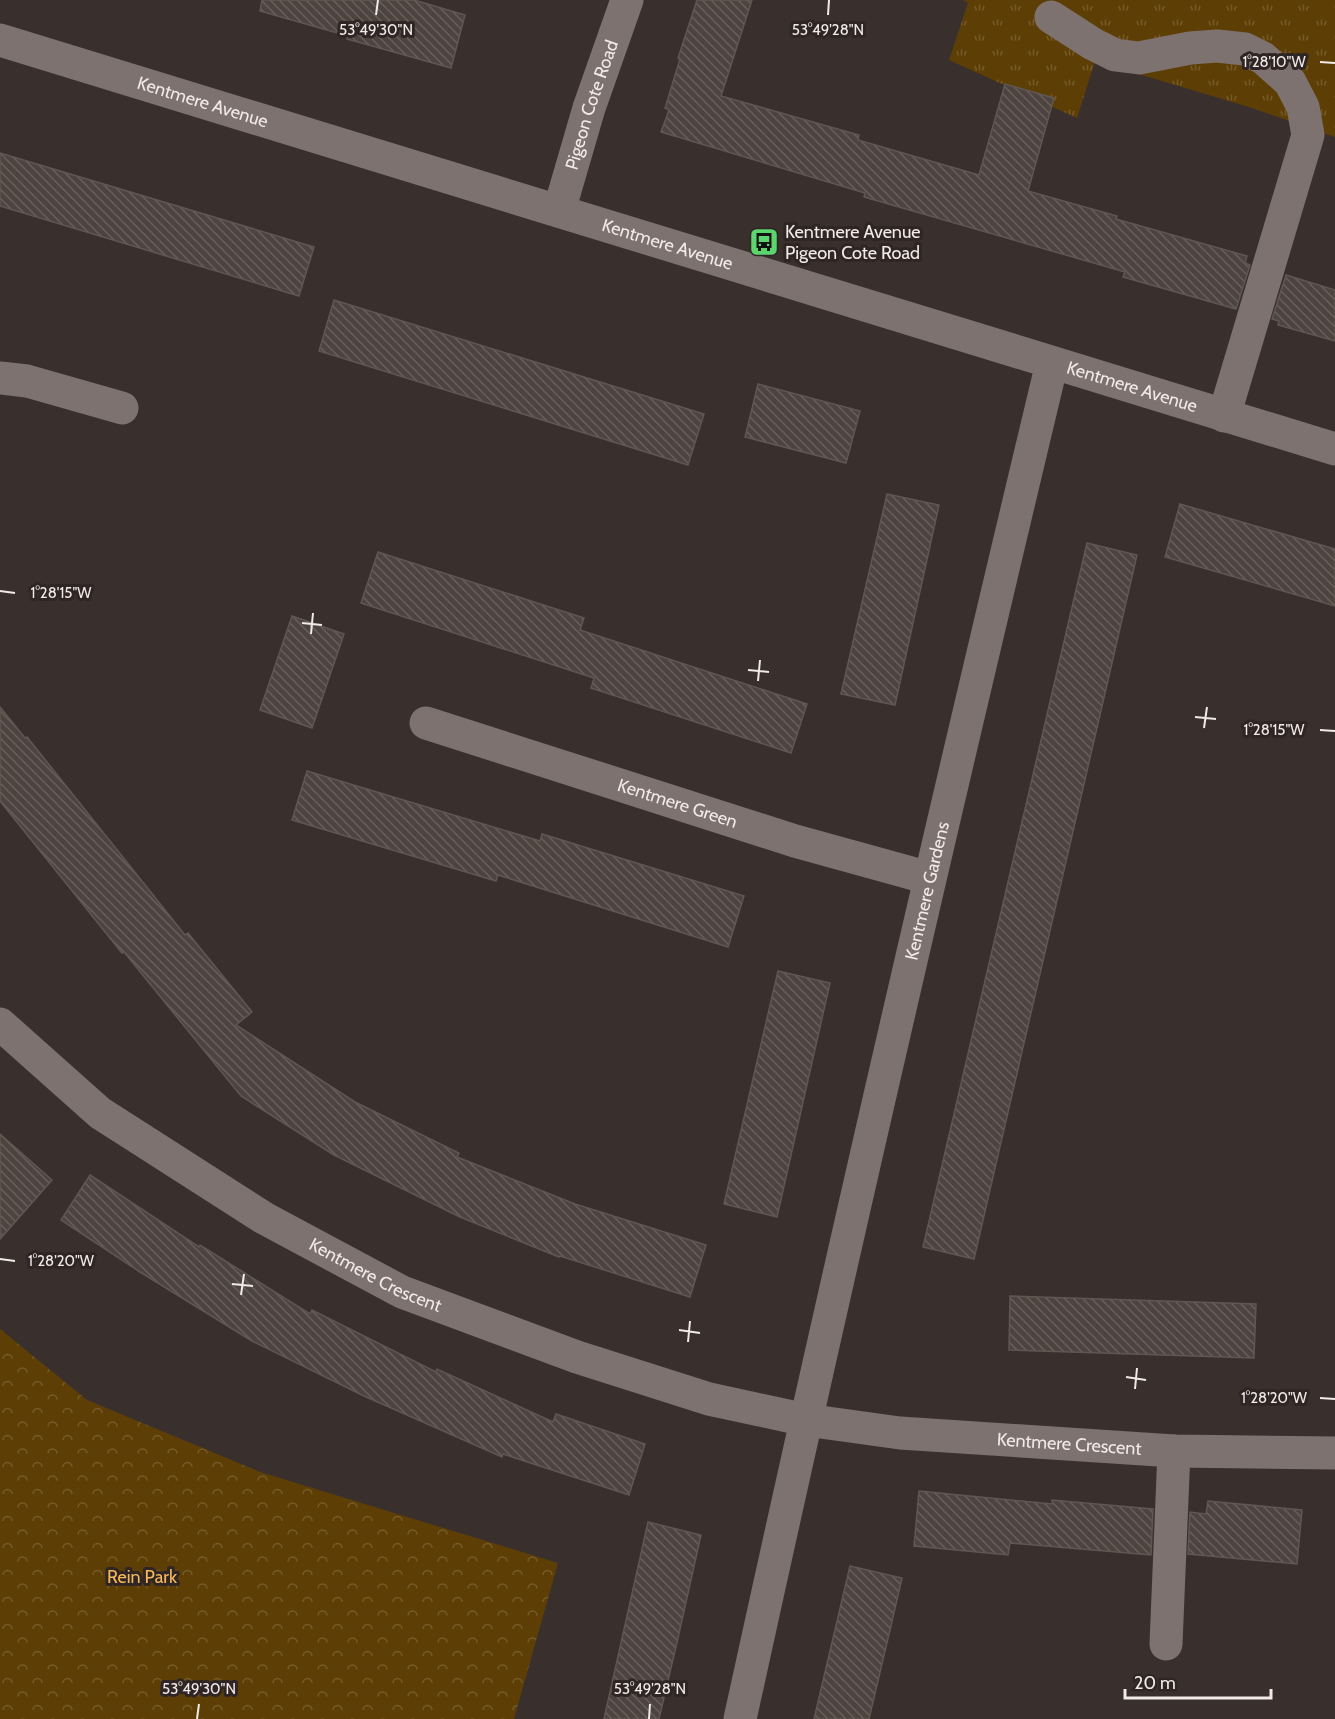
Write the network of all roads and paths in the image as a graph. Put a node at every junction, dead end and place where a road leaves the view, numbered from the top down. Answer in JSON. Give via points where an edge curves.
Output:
{"nodes":[{"id":1,"x":627,"y":0,"type":"edge"},
{"id":2,"x":1051,"y":18,"type":"dead end"},
{"id":3,"x":0,"y":40,"type":"edge"},
{"id":4,"x":559,"y":211,"type":"junction"},
{"id":5,"x":1052,"y":363,"type":"junction"},
{"id":6,"x":0,"y":378,"type":"edge"},
{"id":7,"x":122,"y":408,"type":"dead end"},
{"id":8,"x":1224,"y":416,"type":"junction"},
{"id":9,"x":1335,"y":449,"type":"edge"},
{"id":10,"x":426,"y":723,"type":"dead end"},
{"id":11,"x":929,"y":878,"type":"junction"},
{"id":12,"x":0,"y":1024,"type":"edge"},
{"id":13,"x":806,"y":1420,"type":"junction"},
{"id":14,"x":1174,"y":1451,"type":"junction"},
{"id":15,"x":1335,"y":1453,"type":"edge"},
{"id":16,"x":1166,"y":1644,"type":"dead end"},
{"id":17,"x":740,"y":1719,"type":"edge"}],
"edges":[{"from":1,"to":4,"type":"street","name":"Pigeon Cote Road","via":[[589,108]]},
{"from":2,"to":8,"type":"street","via":[[1115,55],[1139,58],[1217,46],[1245,49],[1263,58],[1290,82],[1303,107],[1308,135]]},
{"from":3,"to":4,"type":"street","name":"Kentmere Avenue"},
{"from":4,"to":5,"type":"street","name":"Kentmere Avenue"},
{"from":5,"to":8,"type":"street","name":"Kentmere Avenue"},
{"from":5,"to":11,"type":"street","name":"Kentmere Gardens"},
{"from":6,"to":7,"type":"street","via":[[27,381]]},
{"from":8,"to":9,"type":"street","name":"Kentmere Avenue"},
{"from":10,"to":11,"type":"street","name":"Kentmere Green","via":[[795,841]]},
{"from":11,"to":13,"type":"street","name":"Kentmere Gardens"},
{"from":12,"to":13,"type":"street","name":"Kentmere Crescent","via":[[100,1113],[264,1218],[402,1292],[577,1357],[698,1395]]},
{"from":13,"to":14,"type":"street","name":"Kentmere Crescent","via":[[900,1432]]},
{"from":13,"to":17,"type":"street"},
{"from":14,"to":15,"type":"street","name":"Kentmere Crescent"},
{"from":14,"to":16,"type":"street"}]}
